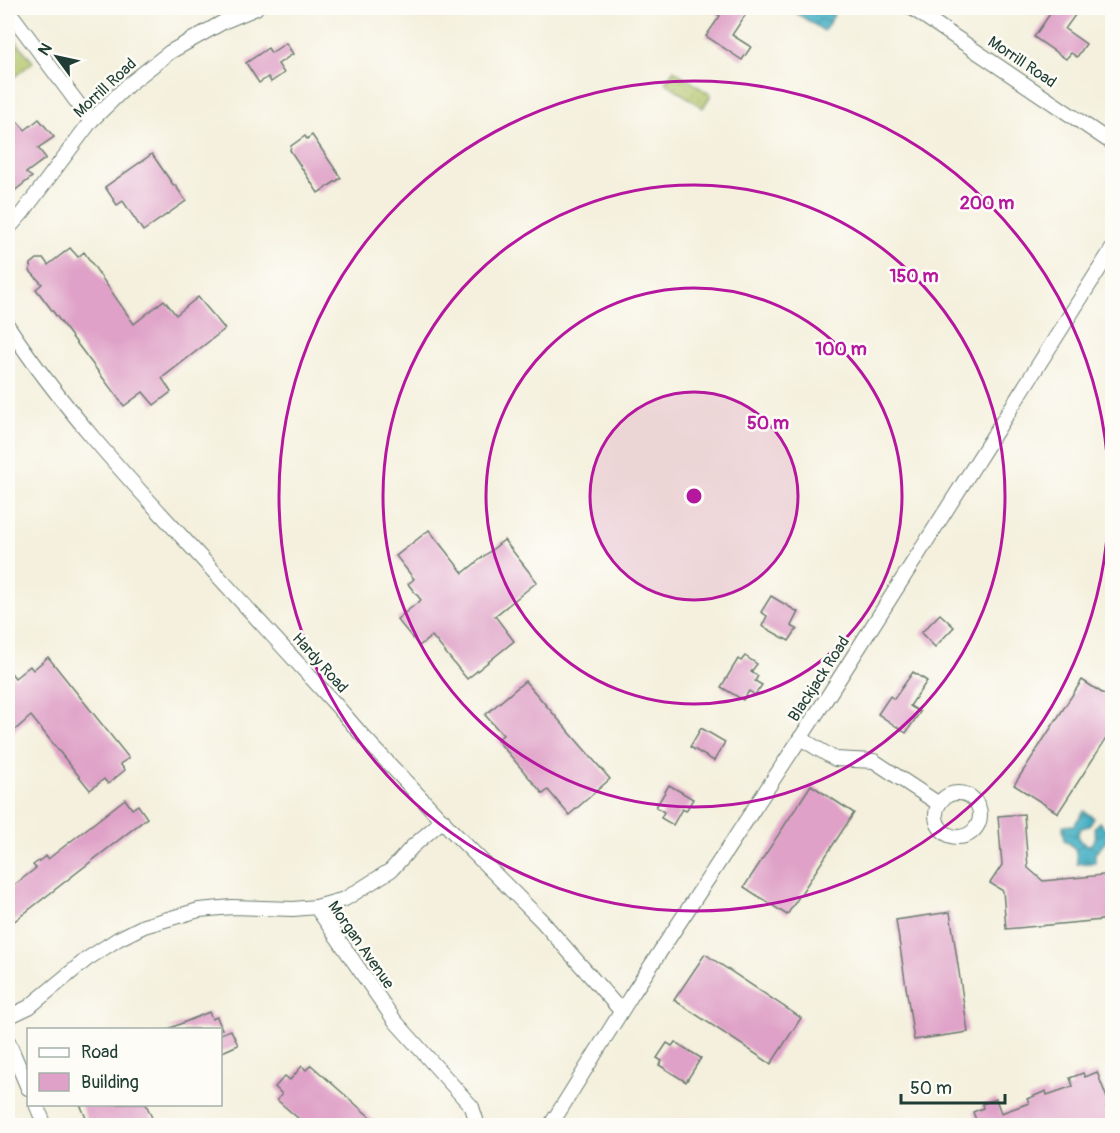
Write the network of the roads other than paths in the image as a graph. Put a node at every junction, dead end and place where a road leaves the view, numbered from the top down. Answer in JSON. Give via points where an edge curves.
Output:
{"nodes":[{"id":1,"x":256,"y":8,"type":"edge"},
{"id":2,"x":912,"y":8,"type":"edge"},
{"id":3,"x":8,"y":10,"type":"edge"},
{"id":4,"x":91,"y":121,"type":"junction"},
{"id":5,"x":1113,"y":143,"type":"edge"},
{"id":6,"x":8,"y":229,"type":"edge"},
{"id":7,"x":1113,"y":249,"type":"edge"},
{"id":8,"x":8,"y":326,"type":"edge"},
{"id":9,"x":800,"y":738,"type":"junction"},
{"id":10,"x":939,"y":804,"type":"dead end"},
{"id":11,"x":443,"y":820,"type":"junction"},
{"id":12,"x":316,"y":907,"type":"junction"},
{"id":13,"x":621,"y":1011,"type":"junction"},
{"id":14,"x":8,"y":1017,"type":"edge"},
{"id":15,"x":8,"y":1041,"type":"edge"},
{"id":16,"x":27,"y":1086,"type":"edge"},
{"id":17,"x":37,"y":1106,"type":"edge"},
{"id":18,"x":45,"y":1125,"type":"edge"},
{"id":19,"x":478,"y":1125,"type":"edge"},
{"id":20,"x":550,"y":1125,"type":"edge"}],
"edges":[{"from":1,"to":4,"type":"street","name":"Morrill Road","via":[[170,52]]},
{"from":2,"to":5,"type":"street","name":"Morrill Road"},
{"from":3,"to":4,"type":"street"},
{"from":4,"to":6,"type":"street","name":"Morrill Road"},
{"from":7,"to":9,"type":"street","name":"Blackjack Road"},
{"from":8,"to":11,"type":"street","name":"Hardy Road","via":[[57,394],[133,485]]},
{"from":9,"to":10,"type":"street","via":[[835,759],[874,761]]},
{"from":9,"to":13,"type":"street","name":"Blackjack Road"},
{"from":11,"to":12,"type":"street","via":[[391,870],[345,899]]},
{"from":11,"to":13,"type":"street","name":"Hardy Road","via":[[541,920]]},
{"from":12,"to":14,"type":"street","name":"Morgan Avenue","via":[[210,909],[144,926],[87,959],[29,1007]]},
{"from":12,"to":19,"type":"street","name":"Morgan Avenue","via":[[395,1021],[472,1107]]},
{"from":13,"to":20,"type":"street","name":"Blackjack Road"},
{"from":15,"to":16,"type":"street"},
{"from":17,"to":18,"type":"street"}]}
